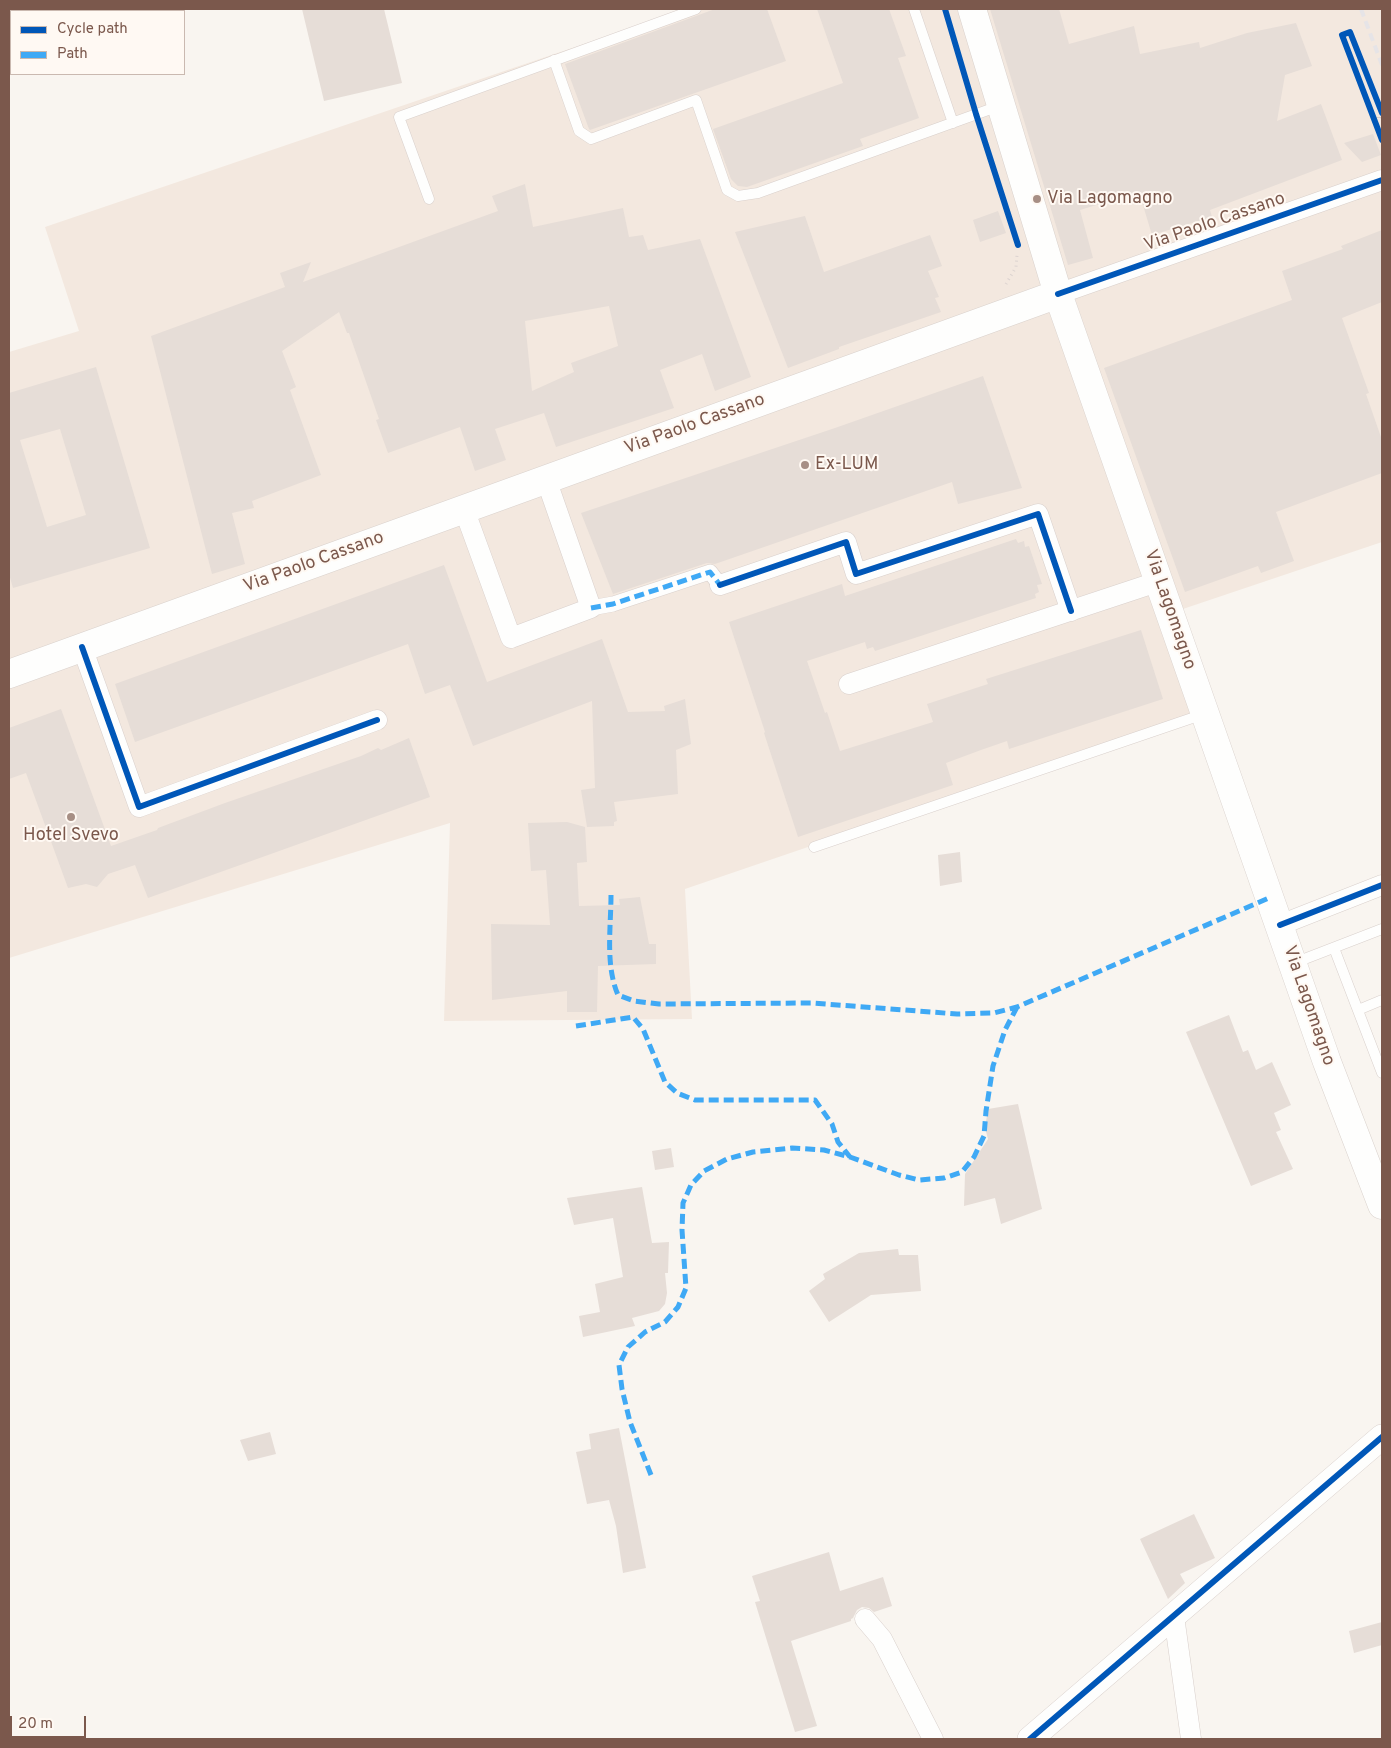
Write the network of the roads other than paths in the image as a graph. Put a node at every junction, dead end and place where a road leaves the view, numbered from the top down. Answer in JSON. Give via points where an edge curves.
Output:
{"nodes":[{"id":1,"x":696,"y":9,"type":"edge"},
{"id":2,"x":914,"y":9,"type":"edge"},
{"id":3,"x":972,"y":9,"type":"edge"},
{"id":4,"x":554,"y":60,"type":"junction"},
{"id":5,"x":1001,"y":105,"type":"junction"},
{"id":6,"x":953,"y":123,"type":"junction"},
{"id":7,"x":1382,"y":180,"type":"edge"},
{"id":8,"x":428,"y":199,"type":"dead end"},
{"id":9,"x":1058,"y":294,"type":"junction"},
{"id":10,"x":546,"y":479,"type":"junction"},
{"id":11,"x":464,"y":509,"type":"junction"},
{"id":12,"x":1160,"y":581,"type":"junction"},
{"id":13,"x":720,"y":585,"type":"joint"},
{"id":14,"x":591,"y":608,"type":"junction"},
{"id":15,"x":1071,"y":611,"type":"junction"},
{"id":16,"x":82,"y":647,"type":"junction"},
{"id":17,"x":9,"y":674,"type":"edge"},
{"id":18,"x":849,"y":684,"type":"dead end"},
{"id":19,"x":1205,"y":714,"type":"junction"},
{"id":20,"x":378,"y":720,"type":"dead end"},
{"id":21,"x":814,"y":847,"type":"dead end"},
{"id":22,"x":1382,"y":885,"type":"edge"},
{"id":23,"x":1280,"y":925,"type":"junction"},
{"id":24,"x":1382,"y":929,"type":"edge"},
{"id":25,"x":1334,"y":948,"type":"junction"},
{"id":26,"x":1292,"y":964,"type":"junction"},
{"id":27,"x":1382,"y":1000,"type":"edge"},
{"id":28,"x":1358,"y":1010,"type":"junction"},
{"id":29,"x":1382,"y":1072,"type":"edge"},
{"id":30,"x":1382,"y":1205,"type":"edge"},
{"id":31,"x":1382,"y":1437,"type":"edge"},
{"id":32,"x":1174,"y":1616,"type":"junction"},
{"id":33,"x":865,"y":1619,"type":"dead end"},
{"id":34,"x":933,"y":1739,"type":"edge"},
{"id":35,"x":1030,"y":1739,"type":"edge"},
{"id":36,"x":1191,"y":1739,"type":"edge"}],
"edges":[{"from":1,"to":4,"type":"lane"},
{"from":2,"to":6,"type":"lane"},
{"from":3,"to":5,"type":"main road","name":"Via Lagomagno"},
{"from":4,"to":6,"type":"lane","via":[[579,131],[590,139],[696,100],[727,190],[738,196],[758,194]]},
{"from":4,"to":8,"type":"lane","via":[[399,117]]},
{"from":5,"to":6,"type":"lane"},
{"from":5,"to":9,"type":"main road","name":"Via Lagomagno"},
{"from":7,"to":9,"type":"street","name":"Via Paolo Cassano"},
{"from":9,"to":10,"type":"main road","name":"Via Paolo Cassano"},
{"from":9,"to":12,"type":"main road","name":"Via Lagomagno"},
{"from":10,"to":11,"type":"main road","name":"Via Paolo Cassano"},
{"from":10,"to":14,"type":"street"},
{"from":11,"to":14,"type":"street","via":[[511,638]]},
{"from":11,"to":16,"type":"main road","name":"Via Paolo Cassano"},
{"from":12,"to":15,"type":"street"},
{"from":12,"to":19,"type":"main road","name":"Via Lagomagno"},
{"from":13,"to":14,"type":"street","via":[[710,572],[613,604]]},
{"from":13,"to":15,"type":"street","via":[[846,542],[856,574],[1038,514]]},
{"from":15,"to":18,"type":"street"},
{"from":16,"to":17,"type":"main road","name":"Via Paolo Cassano"},
{"from":16,"to":20,"type":"street","via":[[139,807]]},
{"from":19,"to":21,"type":"lane"},
{"from":19,"to":23,"type":"main road","name":"Via Lagomagno"},
{"from":22,"to":23,"type":"street"},
{"from":23,"to":26,"type":"main road","name":"Via Lagomagno"},
{"from":24,"to":25,"type":"lane"},
{"from":25,"to":26,"type":"lane"},
{"from":25,"to":28,"type":"lane"},
{"from":26,"to":30,"type":"main road","name":"Via Lagomagno","via":[[1327,1062],[1370,1160]]},
{"from":27,"to":28,"type":"lane"},
{"from":28,"to":29,"type":"lane"},
{"from":31,"to":32,"type":"street"},
{"from":32,"to":35,"type":"street"},
{"from":32,"to":36,"type":"street"},
{"from":33,"to":34,"type":"street","via":[[890,1654]]}]}
